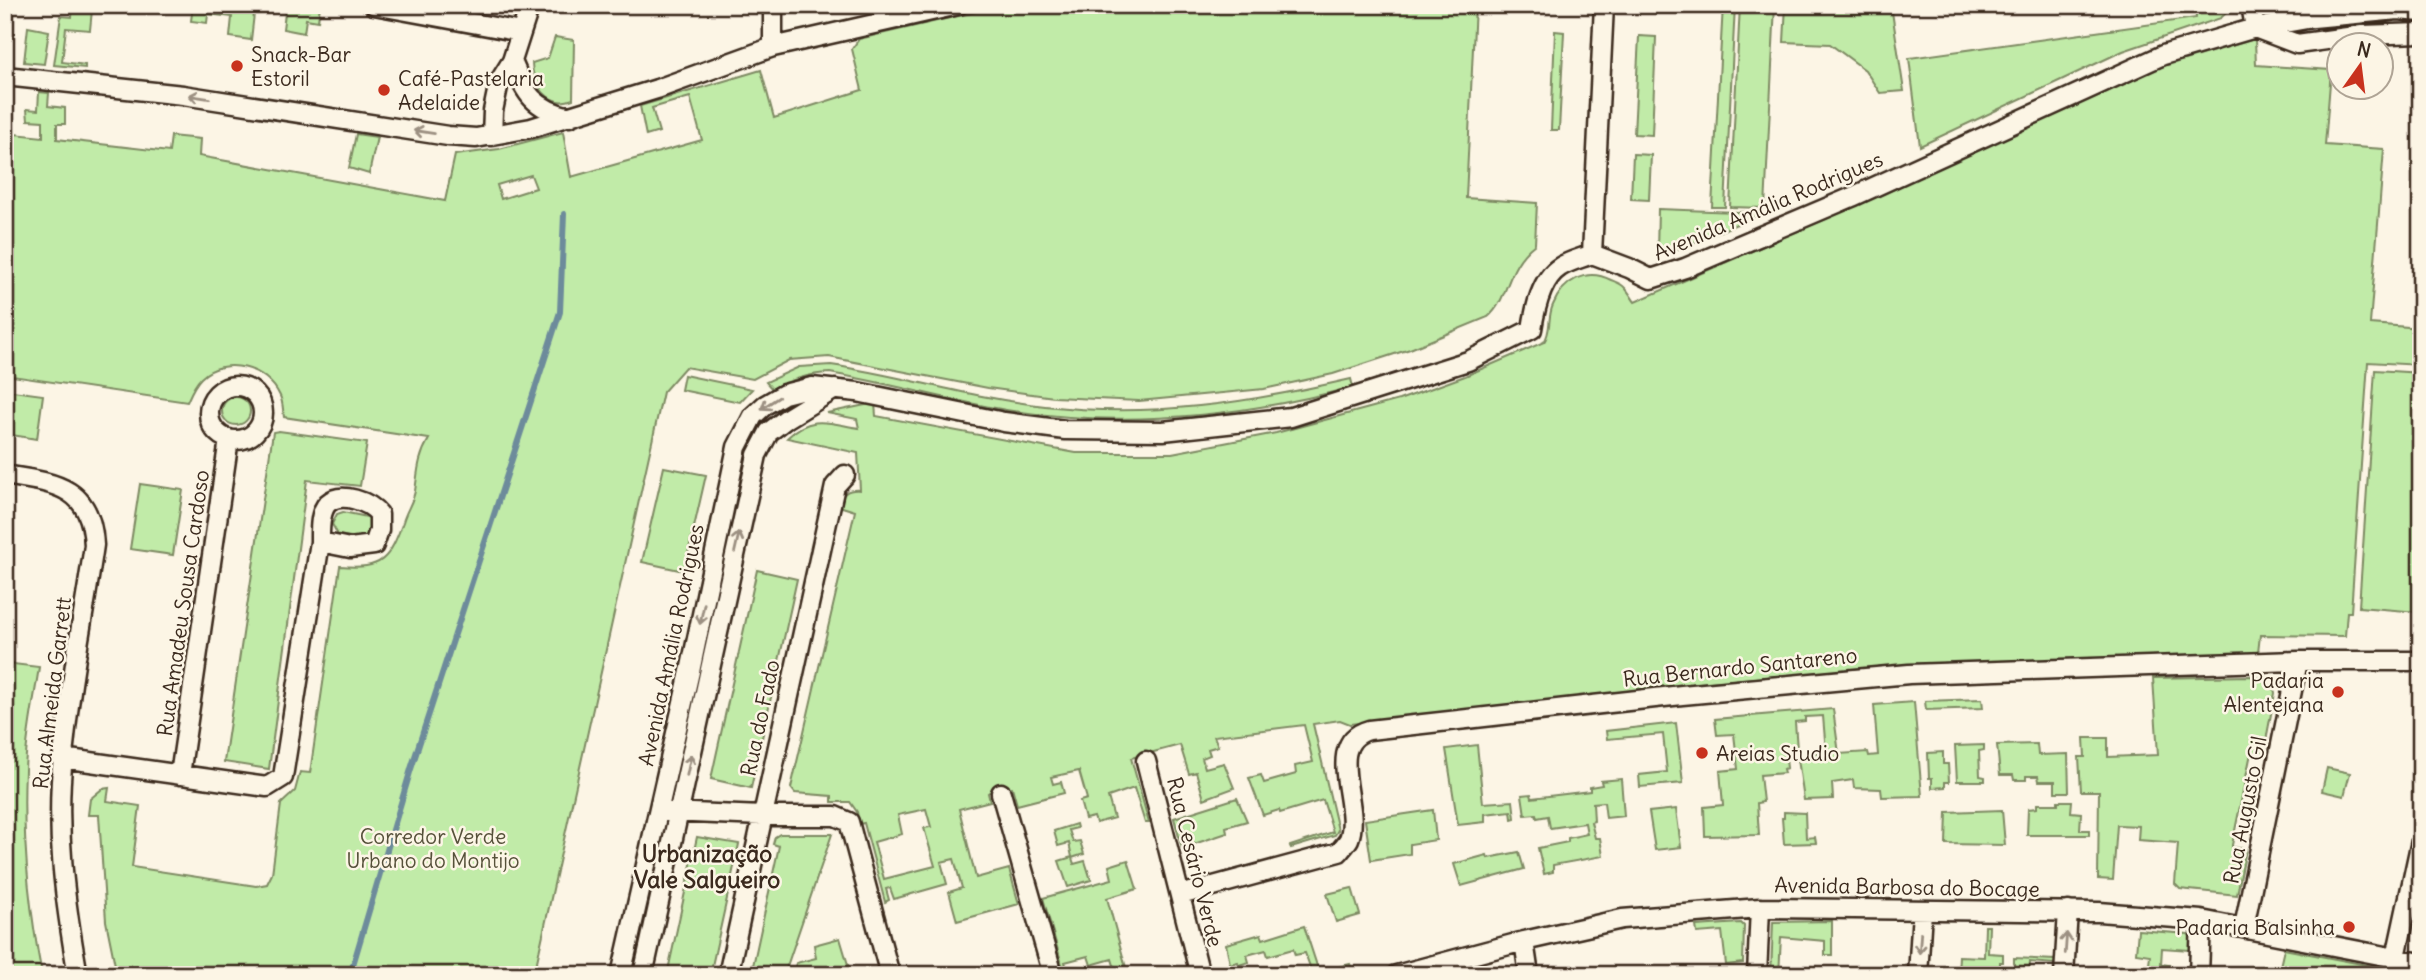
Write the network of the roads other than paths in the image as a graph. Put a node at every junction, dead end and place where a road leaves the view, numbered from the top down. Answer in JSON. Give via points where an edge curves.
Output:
{"nodes":[{"id":1,"x":374,"y":5,"type":"edge"},
{"id":2,"x":530,"y":5,"type":"edge"},
{"id":3,"x":773,"y":5,"type":"edge"},
{"id":4,"x":956,"y":5,"type":"edge"},
{"id":5,"x":1604,"y":5,"type":"edge"},
{"id":6,"x":2251,"y":5,"type":"edge"},
{"id":7,"x":2421,"y":12,"type":"edge"},
{"id":8,"x":2256,"y":29,"type":"junction"},
{"id":9,"x":521,"y":32,"type":"junction"},
{"id":10,"x":2421,"y":33,"type":"edge"},
{"id":11,"x":773,"y":47,"type":"junction"},
{"id":12,"x":512,"y":61,"type":"junction"},
{"id":13,"x":5,"y":76,"type":"edge"},
{"id":14,"x":570,"y":117,"type":"junction"},
{"id":15,"x":492,"y":136,"type":"junction"},
{"id":16,"x":1592,"y":254,"type":"junction"},
{"id":17,"x":229,"y":439,"type":"dead end"},
{"id":18,"x":5,"y":475,"type":"edge"},
{"id":19,"x":845,"y":475,"type":"dead end"},
{"id":20,"x":320,"y":542,"type":"dead end"},
{"id":21,"x":2298,"y":661,"type":"junction"},
{"id":22,"x":2421,"y":661,"type":"edge"},
{"id":23,"x":699,"y":669,"type":"junction"},
{"id":24,"x":62,"y":758,"type":"junction"},
{"id":25,"x":1146,"y":761,"type":"dead end"},
{"id":26,"x":180,"y":775,"type":"junction"},
{"id":27,"x":1001,"y":793,"type":"dead end"},
{"id":28,"x":658,"y":811,"type":"junction"},
{"id":29,"x":679,"y":812,"type":"junction"},
{"id":30,"x":762,"y":816,"type":"junction"},
{"id":31,"x":2421,"y":841,"type":"edge"},
{"id":32,"x":1180,"y":895,"type":"junction"},
{"id":33,"x":1760,"y":908,"type":"junction"},
{"id":34,"x":1922,"y":911,"type":"junction"},
{"id":35,"x":2068,"y":911,"type":"junction"},
{"id":36,"x":2201,"y":920,"type":"junction"},
{"id":37,"x":632,"y":926,"type":"junction"},
{"id":38,"x":2244,"y":927,"type":"junction"},
{"id":39,"x":652,"y":931,"type":"junction"},
{"id":40,"x":1524,"y":941,"type":"junction"},
{"id":41,"x":2396,"y":957,"type":"junction"},
{"id":42,"x":2417,"y":967,"type":"edge"},
{"id":43,"x":78,"y":975,"type":"edge"},
{"id":44,"x":621,"y":975,"type":"edge"},
{"id":45,"x":643,"y":975,"type":"edge"},
{"id":46,"x":728,"y":975,"type":"edge"},
{"id":47,"x":890,"y":975,"type":"edge"},
{"id":48,"x":1053,"y":975,"type":"edge"},
{"id":49,"x":1200,"y":975,"type":"edge"},
{"id":50,"x":1396,"y":975,"type":"edge"},
{"id":51,"x":1529,"y":975,"type":"edge"},
{"id":52,"x":1757,"y":975,"type":"edge"},
{"id":53,"x":1917,"y":975,"type":"edge"},
{"id":54,"x":2064,"y":975,"type":"edge"},
{"id":55,"x":2199,"y":975,"type":"edge"}],
"edges":[{"from":1,"to":9,"type":"street"},
{"from":2,"to":9,"type":"street"},
{"from":3,"to":11,"type":"street"},
{"from":4,"to":11,"type":"street"},
{"from":5,"to":16,"type":"street"},
{"from":6,"to":8,"type":"street"},
{"from":7,"to":8,"type":"street","name":"Avenida Amália Rodrigues","via":[[2313,18]]},
{"from":8,"to":10,"type":"street","via":[[2297,44]]},
{"from":8,"to":16,"type":"street","name":"Avenida Amália Rodrigues","via":[[2163,55],[1968,146],[1651,279]]},
{"from":9,"to":12,"type":"street"},
{"from":11,"to":14,"type":"street"},
{"from":12,"to":14,"type":"street","via":[[522,88],[537,104]]},
{"from":12,"to":15,"type":"street","via":[[499,82]]},
{"from":15,"to":13,"type":"street","one_way":true,"via":[[448,136],[183,95]]},
{"from":14,"to":15,"type":"street"},
{"from":16,"to":23,"type":"street","name":"Avenida Amália Rodrigues","via":[[1559,267],[1544,286],[1532,329],[1468,361],[1291,417],[1163,431],[1065,430],[835,389],[769,432],[757,455]]},
{"from":17,"to":26,"type":"street","name":"Rua Amadeu Sousa Cardoso"},
{"from":18,"to":24,"type":"street","name":"Rua Almeida Garrett","via":[[59,485],[76,495],[93,528]]},
{"from":19,"to":30,"type":"street","name":"Rua do Fado","via":[[835,486]]},
{"from":20,"to":26,"type":"street","via":[[283,777],[267,787]]},
{"from":21,"to":22,"type":"street","name":"Rua Bernardo Santareno"},
{"from":21,"to":32,"type":"street","name":"Rua Bernardo Santareno","via":[[1909,674],[1369,730],[1358,733],[1348,744],[1345,762],[1351,822],[1349,839],[1339,852]]},
{"from":21,"to":38,"type":"street","name":"Rua Augusto Gil"},
{"from":23,"to":28,"type":"street","name":"Avenida Amália Rodrigues"},
{"from":29,"to":23,"type":"street","name":"Avenida Amália Rodrigues","one_way":true},
{"from":24,"to":26,"type":"street"},
{"from":24,"to":43,"type":"street","name":"Rua Almeida Garrett","via":[[63,867]]},
{"from":25,"to":32,"type":"street","name":"Rua Cesário Verde"},
{"from":27,"to":48,"type":"street"},
{"from":28,"to":29,"type":"street"},
{"from":28,"to":37,"type":"street","name":"Avenida Amália Rodrigues"},
{"from":29,"to":30,"type":"street"},
{"from":29,"to":39,"type":"street","name":"Avenida Amália Rodrigues"},
{"from":30,"to":46,"type":"street","name":"Rua do Fado"},
{"from":30,"to":47,"type":"street","via":[[835,816],[849,822]]},
{"from":31,"to":41,"type":"street"},
{"from":32,"to":49,"type":"street","name":"Rua Cesário Verde"},
{"from":33,"to":34,"type":"street","name":"Avenida Barbosa do Bocage"},
{"from":33,"to":40,"type":"street","name":"Avenida Barbosa do Bocage","via":[[1622,919]]},
{"from":33,"to":52,"type":"street"},
{"from":34,"to":35,"type":"street","name":"Avenida Barbosa do Bocage"},
{"from":34,"to":53,"type":"street","one_way":true},
{"from":35,"to":36,"type":"street","name":"Avenida Barbosa do Bocage"},
{"from":54,"to":35,"type":"street","one_way":true},
{"from":36,"to":38,"type":"street","name":"Avenida Barbosa do Bocage"},
{"from":36,"to":55,"type":"street"},
{"from":37,"to":39,"type":"street"},
{"from":37,"to":44,"type":"street","name":"Avenida Amália Rodrigues"},
{"from":38,"to":41,"type":"street","name":"Avenida Barbosa do Bocage"},
{"from":39,"to":45,"type":"street","name":"Avenida Amália Rodrigues"},
{"from":40,"to":50,"type":"street","name":"Avenida Barbosa do Bocage"},
{"from":40,"to":51,"type":"street"},
{"from":41,"to":42,"type":"street","name":"Avenida Barbosa do Bocage"}]}
